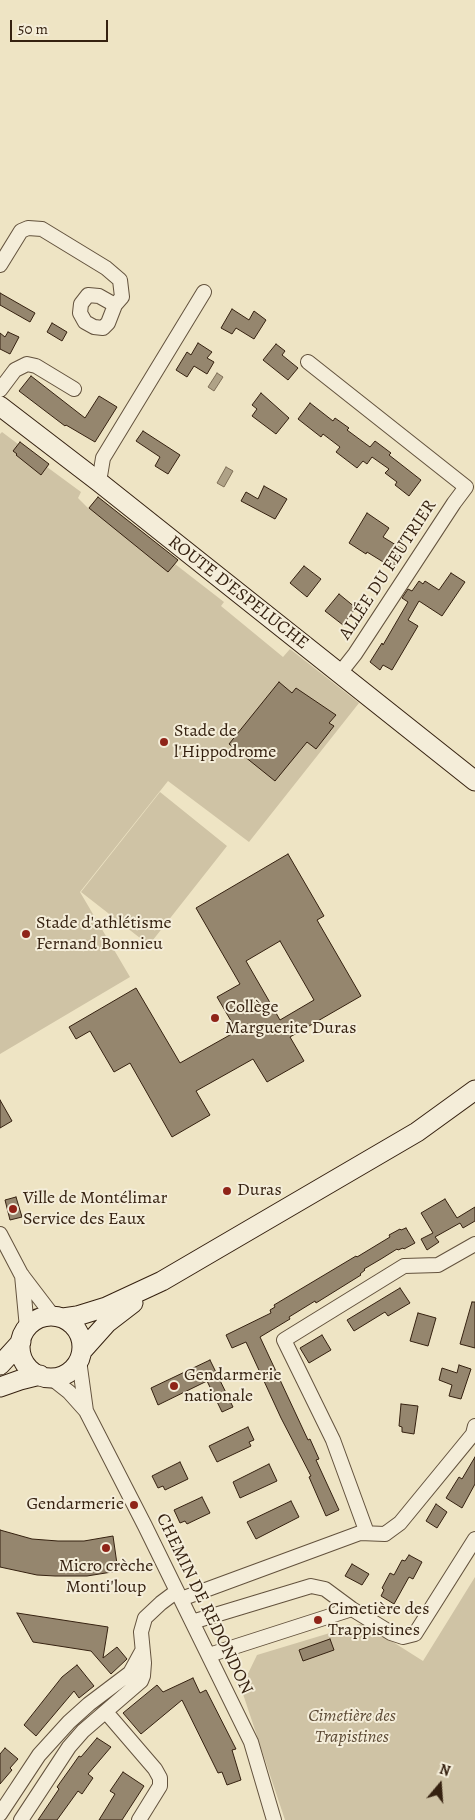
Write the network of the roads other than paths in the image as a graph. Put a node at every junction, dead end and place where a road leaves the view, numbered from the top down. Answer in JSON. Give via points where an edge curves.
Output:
{"nodes":[{"id":1,"x":0,"y":265,"type":"edge"},
{"id":2,"x":204,"y":292,"type":"dead end"},
{"id":3,"x":115,"y":305,"type":"dead end"},
{"id":4,"x":308,"y":362,"type":"dead end"},
{"id":5,"x":74,"y":389,"type":"dead end"},
{"id":6,"x":0,"y":390,"type":"edge"},
{"id":7,"x":0,"y":406,"type":"edge"},
{"id":8,"x":99,"y":482,"type":"junction"},
{"id":9,"x":471,"y":491,"type":"edge"},
{"id":10,"x":340,"y":673,"type":"junction"},
{"id":11,"x":475,"y":781,"type":"edge"},
{"id":12,"x":475,"y":1090,"type":"edge"},
{"id":13,"x":0,"y":1234,"type":"edge"},
{"id":14,"x":475,"y":1244,"type":"edge"},
{"id":15,"x":21,"y":1274,"type":"junction"},
{"id":16,"x":162,"y":1281,"type":"junction"},
{"id":17,"x":58,"y":1317,"type":"junction"},
{"id":18,"x":24,"y":1335,"type":"junction"},
{"id":19,"x":81,"y":1356,"type":"junction"},
{"id":20,"x":0,"y":1365,"type":"edge"},
{"id":21,"x":45,"y":1376,"type":"junction"},
{"id":22,"x":0,"y":1387,"type":"edge"},
{"id":23,"x":86,"y":1411,"type":"junction"},
{"id":24,"x":474,"y":1432,"type":"edge"},
{"id":25,"x":367,"y":1533,"type":"junction"},
{"id":26,"x":475,"y":1539,"type":"edge"},
{"id":27,"x":179,"y":1595,"type":"junction"},
{"id":28,"x":352,"y":1609,"type":"junction"},
{"id":29,"x":192,"y":1622,"type":"junction"},
{"id":30,"x":142,"y":1651,"type":"junction"},
{"id":31,"x":209,"y":1655,"type":"junction"},
{"id":32,"x":106,"y":1712,"type":"junction"},
{"id":33,"x":0,"y":1814,"type":"edge"},
{"id":34,"x":21,"y":1820,"type":"edge"},
{"id":35,"x":139,"y":1820,"type":"edge"},
{"id":36,"x":274,"y":1820,"type":"edge"}],
"edges":[{"from":1,"to":3,"type":"street","via":[[21,231],[42,229],[120,280],[122,297]]},
{"from":2,"to":8,"type":"street","via":[[103,458]]},
{"from":4,"to":9,"type":"street","name":"ALLÉE DU FEUTRIER"},
{"from":5,"to":6,"type":"street","via":[[27,364],[15,370]]},
{"from":7,"to":8,"type":"main road","name":"ROUTE D'ESPELUCHE"},
{"from":8,"to":10,"type":"main road","name":"ROUTE D'ESPELUCHE"},
{"from":9,"to":10,"type":"street","name":"ALLÉE DU FEUTRIER"},
{"from":10,"to":11,"type":"main road","name":"ROUTE D'ESPELUCHE"},
{"from":12,"to":16,"type":"main road","via":[[416,1132]]},
{"from":13,"to":15,"type":"street"},
{"from":14,"to":25,"type":"street","via":[[438,1265],[404,1266],[284,1340],[333,1440]]},
{"from":15,"to":17,"type":"street"},
{"from":15,"to":18,"type":"street"},
{"from":16,"to":17,"type":"main road","via":[[106,1307],[77,1316]]},
{"from":16,"to":19,"type":"main road","via":[[107,1323]]},
{"from":17,"to":18,"type":"main road","via":[[34,1321]]},
{"from":17,"to":19,"type":"main road","via":[[78,1331],[82,1341]]},
{"from":18,"to":20,"type":"main road"},
{"from":18,"to":21,"type":"main road","via":[[23,1358],[27,1365]]},
{"from":19,"to":21,"type":"main road","via":[[67,1373]]},
{"from":19,"to":23,"type":"street","name":"CHEMIN DE REDONDON"},
{"from":21,"to":22,"type":"main road"},
{"from":21,"to":23,"type":"street","name":"CHEMIN DE REDONDON","via":[[69,1392]]},
{"from":23,"to":27,"type":"street","name":"CHEMIN DE REDONDON"},
{"from":24,"to":25,"type":"street","via":[[400,1523],[385,1534]]},
{"from":25,"to":27,"type":"street"},
{"from":26,"to":28,"type":"street","via":[[414,1634],[391,1633]]},
{"from":27,"to":29,"type":"street","name":"CHEMIN DE REDONDON"},
{"from":27,"to":30,"type":"street","via":[[161,1603],[145,1618],[141,1632]]},
{"from":28,"to":29,"type":"street","via":[[325,1589],[310,1586]]},
{"from":28,"to":31,"type":"street"},
{"from":29,"to":31,"type":"street","name":"CHEMIN DE REDONDON"},
{"from":30,"to":32,"type":"street","via":[[144,1670],[141,1681]]},
{"from":30,"to":33,"type":"street","via":[[130,1673],[75,1716],[39,1755]]},
{"from":31,"to":36,"type":"street","name":"CHEMIN DE REDONDON","via":[[251,1742]]},
{"from":32,"to":34,"type":"street","via":[[69,1746]]},
{"from":32,"to":35,"type":"street","via":[[160,1778],[160,1786]]}]}
